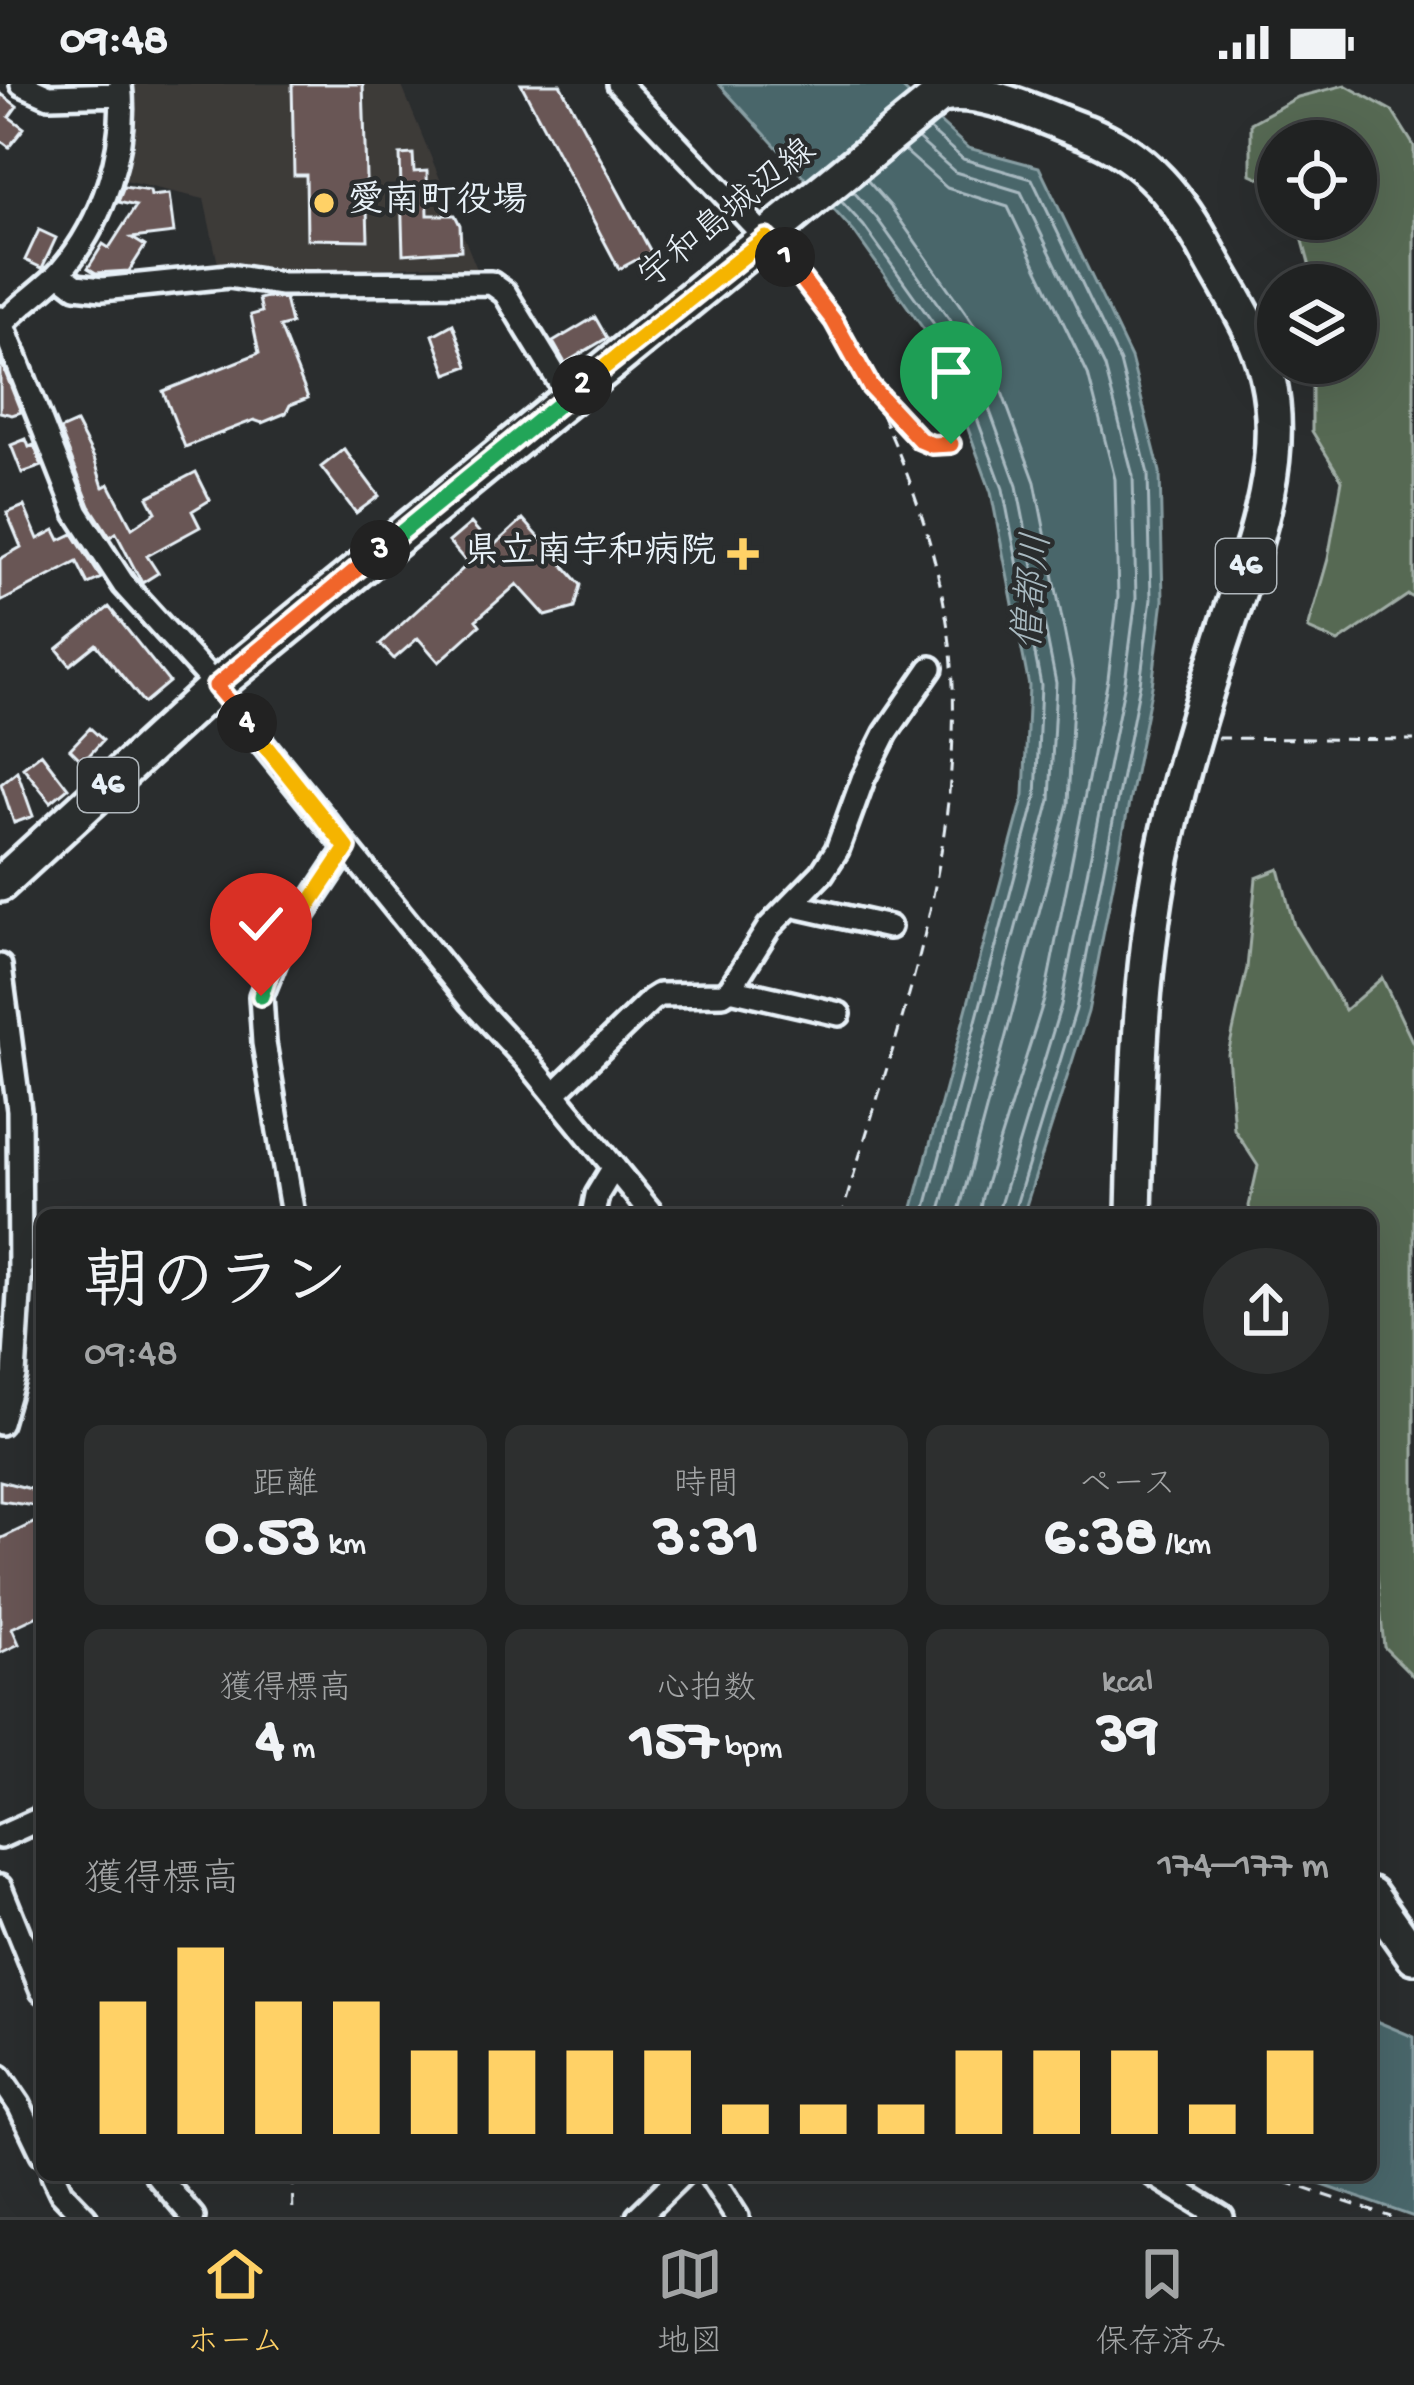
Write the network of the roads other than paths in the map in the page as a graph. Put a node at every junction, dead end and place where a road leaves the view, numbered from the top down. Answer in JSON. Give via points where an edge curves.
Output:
{"nodes":[{"id":1,"x":22,"y":84,"type":"edge"},
{"id":2,"x":619,"y":84,"type":"edge"},
{"id":3,"x":120,"y":89,"type":"edge"},
{"id":4,"x":946,"y":90,"type":"edge"},
{"id":5,"x":770,"y":233,"type":"junction"},
{"id":6,"x":59,"y":273,"type":"junction"},
{"id":7,"x":2,"y":320,"type":"edge"},
{"id":8,"x":568,"y":396,"type":"junction"},
{"id":9,"x":931,"y":668,"type":"dead end"},
{"id":10,"x":216,"y":686,"type":"junction"},
{"id":11,"x":347,"y":848,"type":"junction"},
{"id":12,"x":0,"y":884,"type":"edge"},
{"id":13,"x":791,"y":905,"type":"junction"},
{"id":14,"x":889,"y":927,"type":"dead end"},
{"id":15,"x":0,"y":966,"type":"edge"},
{"id":16,"x":730,"y":989,"type":"junction"},
{"id":17,"x":839,"y":1014,"type":"dead end"},
{"id":18,"x":554,"y":1094,"type":"junction"},
{"id":19,"x":614,"y":1167,"type":"junction"},
{"id":20,"x":292,"y":1209,"type":"edge"},
{"id":21,"x":594,"y":1209,"type":"edge"},
{"id":22,"x":647,"y":1209,"type":"edge"},
{"id":23,"x":1134,"y":1209,"type":"edge"},
{"id":24,"x":0,"y":1423,"type":"edge"},
{"id":25,"x":36,"y":1821,"type":"edge"},
{"id":26,"x":0,"y":1838,"type":"edge"},
{"id":27,"x":0,"y":1887,"type":"edge"},
{"id":28,"x":1377,"y":1904,"type":"edge"},
{"id":29,"x":1414,"y":1956,"type":"edge"},
{"id":30,"x":36,"y":1976,"type":"edge"},
{"id":31,"x":0,"y":2077,"type":"edge"},
{"id":32,"x":36,"y":2140,"type":"edge"},
{"id":33,"x":55,"y":2181,"type":"edge"},
{"id":34,"x":162,"y":2181,"type":"edge"},
{"id":35,"x":675,"y":2181,"type":"edge"},
{"id":36,"x":714,"y":2181,"type":"edge"},
{"id":37,"x":1160,"y":2181,"type":"edge"},
{"id":38,"x":1187,"y":2209,"type":"edge"},
{"id":39,"x":86,"y":2217,"type":"edge"},
{"id":40,"x":193,"y":2217,"type":"edge"},
{"id":41,"x":638,"y":2217,"type":"edge"},
{"id":42,"x":737,"y":2217,"type":"edge"},
{"id":43,"x":1222,"y":2217,"type":"edge"}],
"edges":[{"from":1,"to":3,"type":"street","via":[[49,96]]},
{"from":2,"to":5,"type":"street"},
{"from":3,"to":6,"type":"street","via":[[122,122],[99,210]]},
{"from":4,"to":5,"type":"main road","name":"宇和島城辺線","number":"46"},
{"from":4,"to":23,"type":"main road","name":"宇和島城辺線","number":"46","via":[[972,91],[1100,138],[1171,190],[1253,336],[1268,379],[1271,463],[1258,527],[1166,840],[1142,1034]]},
{"from":5,"to":8,"type":"main road","name":"宇和島城辺線","number":"46"},
{"from":6,"to":7,"type":"street"},
{"from":6,"to":8,"type":"street","via":[[76,286],[102,289],[229,276],[281,284],[491,283],[505,292]]},
{"from":7,"to":10,"type":"street","via":[[77,514],[124,585]]},
{"from":8,"to":10,"type":"main road","name":"宇和島城辺線","number":"46"},
{"from":9,"to":13,"type":"street","via":[[886,733],[837,850]]},
{"from":10,"to":11,"type":"street"},
{"from":10,"to":12,"type":"main road","name":"宇和島城辺線","number":"46"},
{"from":11,"to":18,"type":"street"},
{"from":11,"to":20,"type":"street","via":[[280,949],[261,996]]},
{"from":13,"to":14,"type":"street"},
{"from":13,"to":16,"type":"street"},
{"from":15,"to":24,"type":"street","via":[[19,1110],[20,1254],[14,1375]]},
{"from":16,"to":17,"type":"street"},
{"from":16,"to":18,"type":"street","via":[[659,995]]},
{"from":18,"to":19,"type":"street"},
{"from":19,"to":21,"type":"street"},
{"from":19,"to":22,"type":"street"},
{"from":25,"to":26,"type":"street"},
{"from":27,"to":30,"type":"street"},
{"from":28,"to":29,"type":"main road"},
{"from":31,"to":32,"type":"street"},
{"from":33,"to":39,"type":"street"},
{"from":34,"to":40,"type":"street"},
{"from":35,"to":41,"type":"street"},
{"from":36,"to":42,"type":"street"},
{"from":37,"to":38,"type":"street"},
{"from":38,"to":43,"type":"street"}]}
